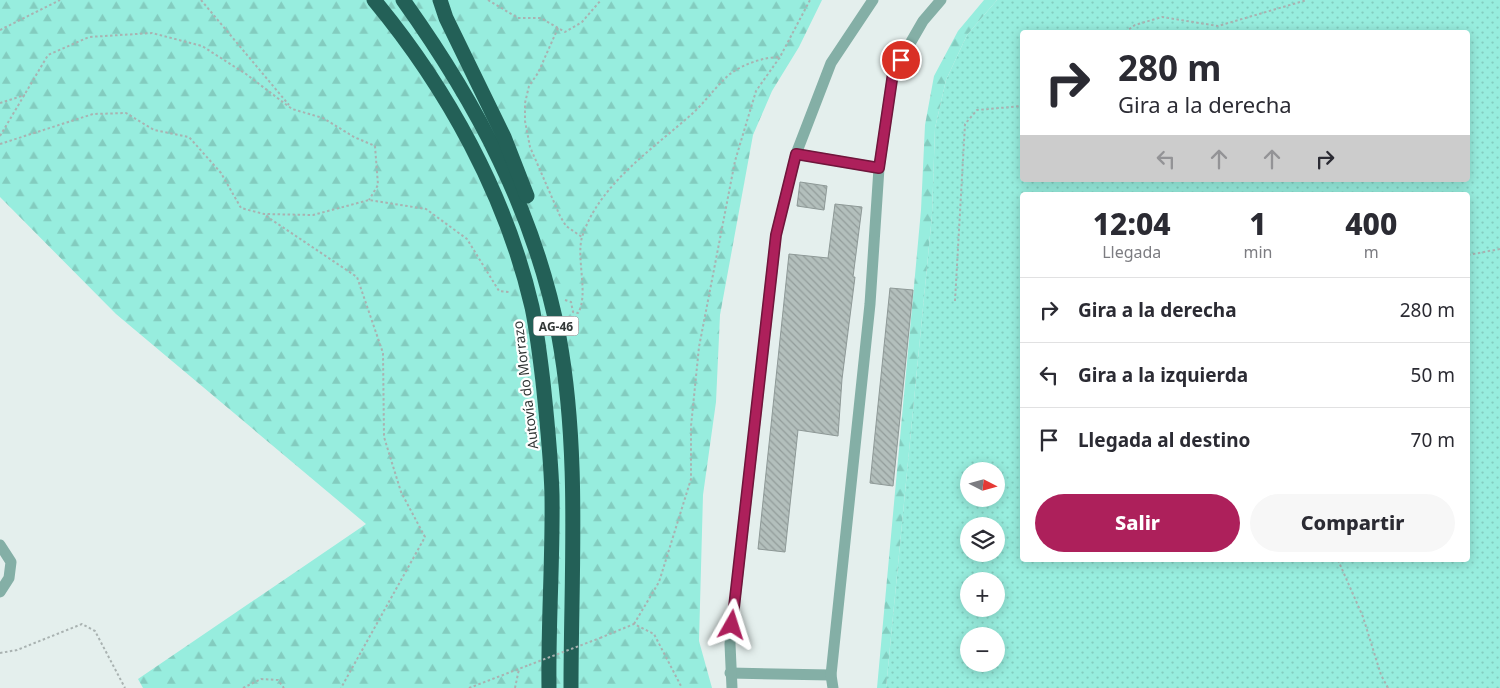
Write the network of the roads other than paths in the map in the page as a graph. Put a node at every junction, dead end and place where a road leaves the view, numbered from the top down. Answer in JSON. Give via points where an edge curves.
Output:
{"nodes":[{"id":1,"x":374,"y":0,"type":"edge"},
{"id":2,"x":403,"y":0,"type":"edge"},
{"id":3,"x":440,"y":0,"type":"edge"},
{"id":4,"x":873,"y":0,"type":"edge"},
{"id":5,"x":941,"y":0,"type":"edge"},
{"id":6,"x":796,"y":154,"type":"junction"},
{"id":7,"x":879,"y":168,"type":"junction"},
{"id":8,"x":556,"y":294,"type":"junction"},
{"id":9,"x":0,"y":545,"type":"edge"},
{"id":10,"x":0,"y":592,"type":"edge"},
{"id":11,"x":730,"y":672,"type":"junction"},
{"id":12,"x":831,"y":676,"type":"junction"},
{"id":13,"x":549,"y":688,"type":"edge"},
{"id":14,"x":571,"y":688,"type":"edge"},
{"id":15,"x":732,"y":688,"type":"edge"},
{"id":16,"x":833,"y":688,"type":"edge"}],
"edges":[{"from":1,"to":13,"type":"highway","name":"Autovía do Morrazo","number":"AG-46","via":[[437,85],[473,150],[516,252],[532,308],[551,468]]},
{"from":2,"to":8,"type":"highway","number":"AG-46","via":[[442,54],[486,130],[513,186]]},
{"from":3,"to":8,"type":"highway","via":[[504,137],[535,216]]},
{"from":4,"to":6,"type":"street","via":[[831,63]]},
{"from":5,"to":7,"type":"street","via":[[923,21],[893,73]]},
{"from":6,"to":7,"type":"street"},
{"from":6,"to":11,"type":"street","via":[[776,235],[730,644]]},
{"from":7,"to":12,"type":"street","via":[[870,304]]},
{"from":8,"to":14,"type":"highway","number":"AG-46","via":[[570,434]]},
{"from":9,"to":10,"type":"street","via":[[11,562],[9,578]]},
{"from":11,"to":12,"type":"street"},
{"from":11,"to":15,"type":"street"},
{"from":12,"to":16,"type":"street"}]}
